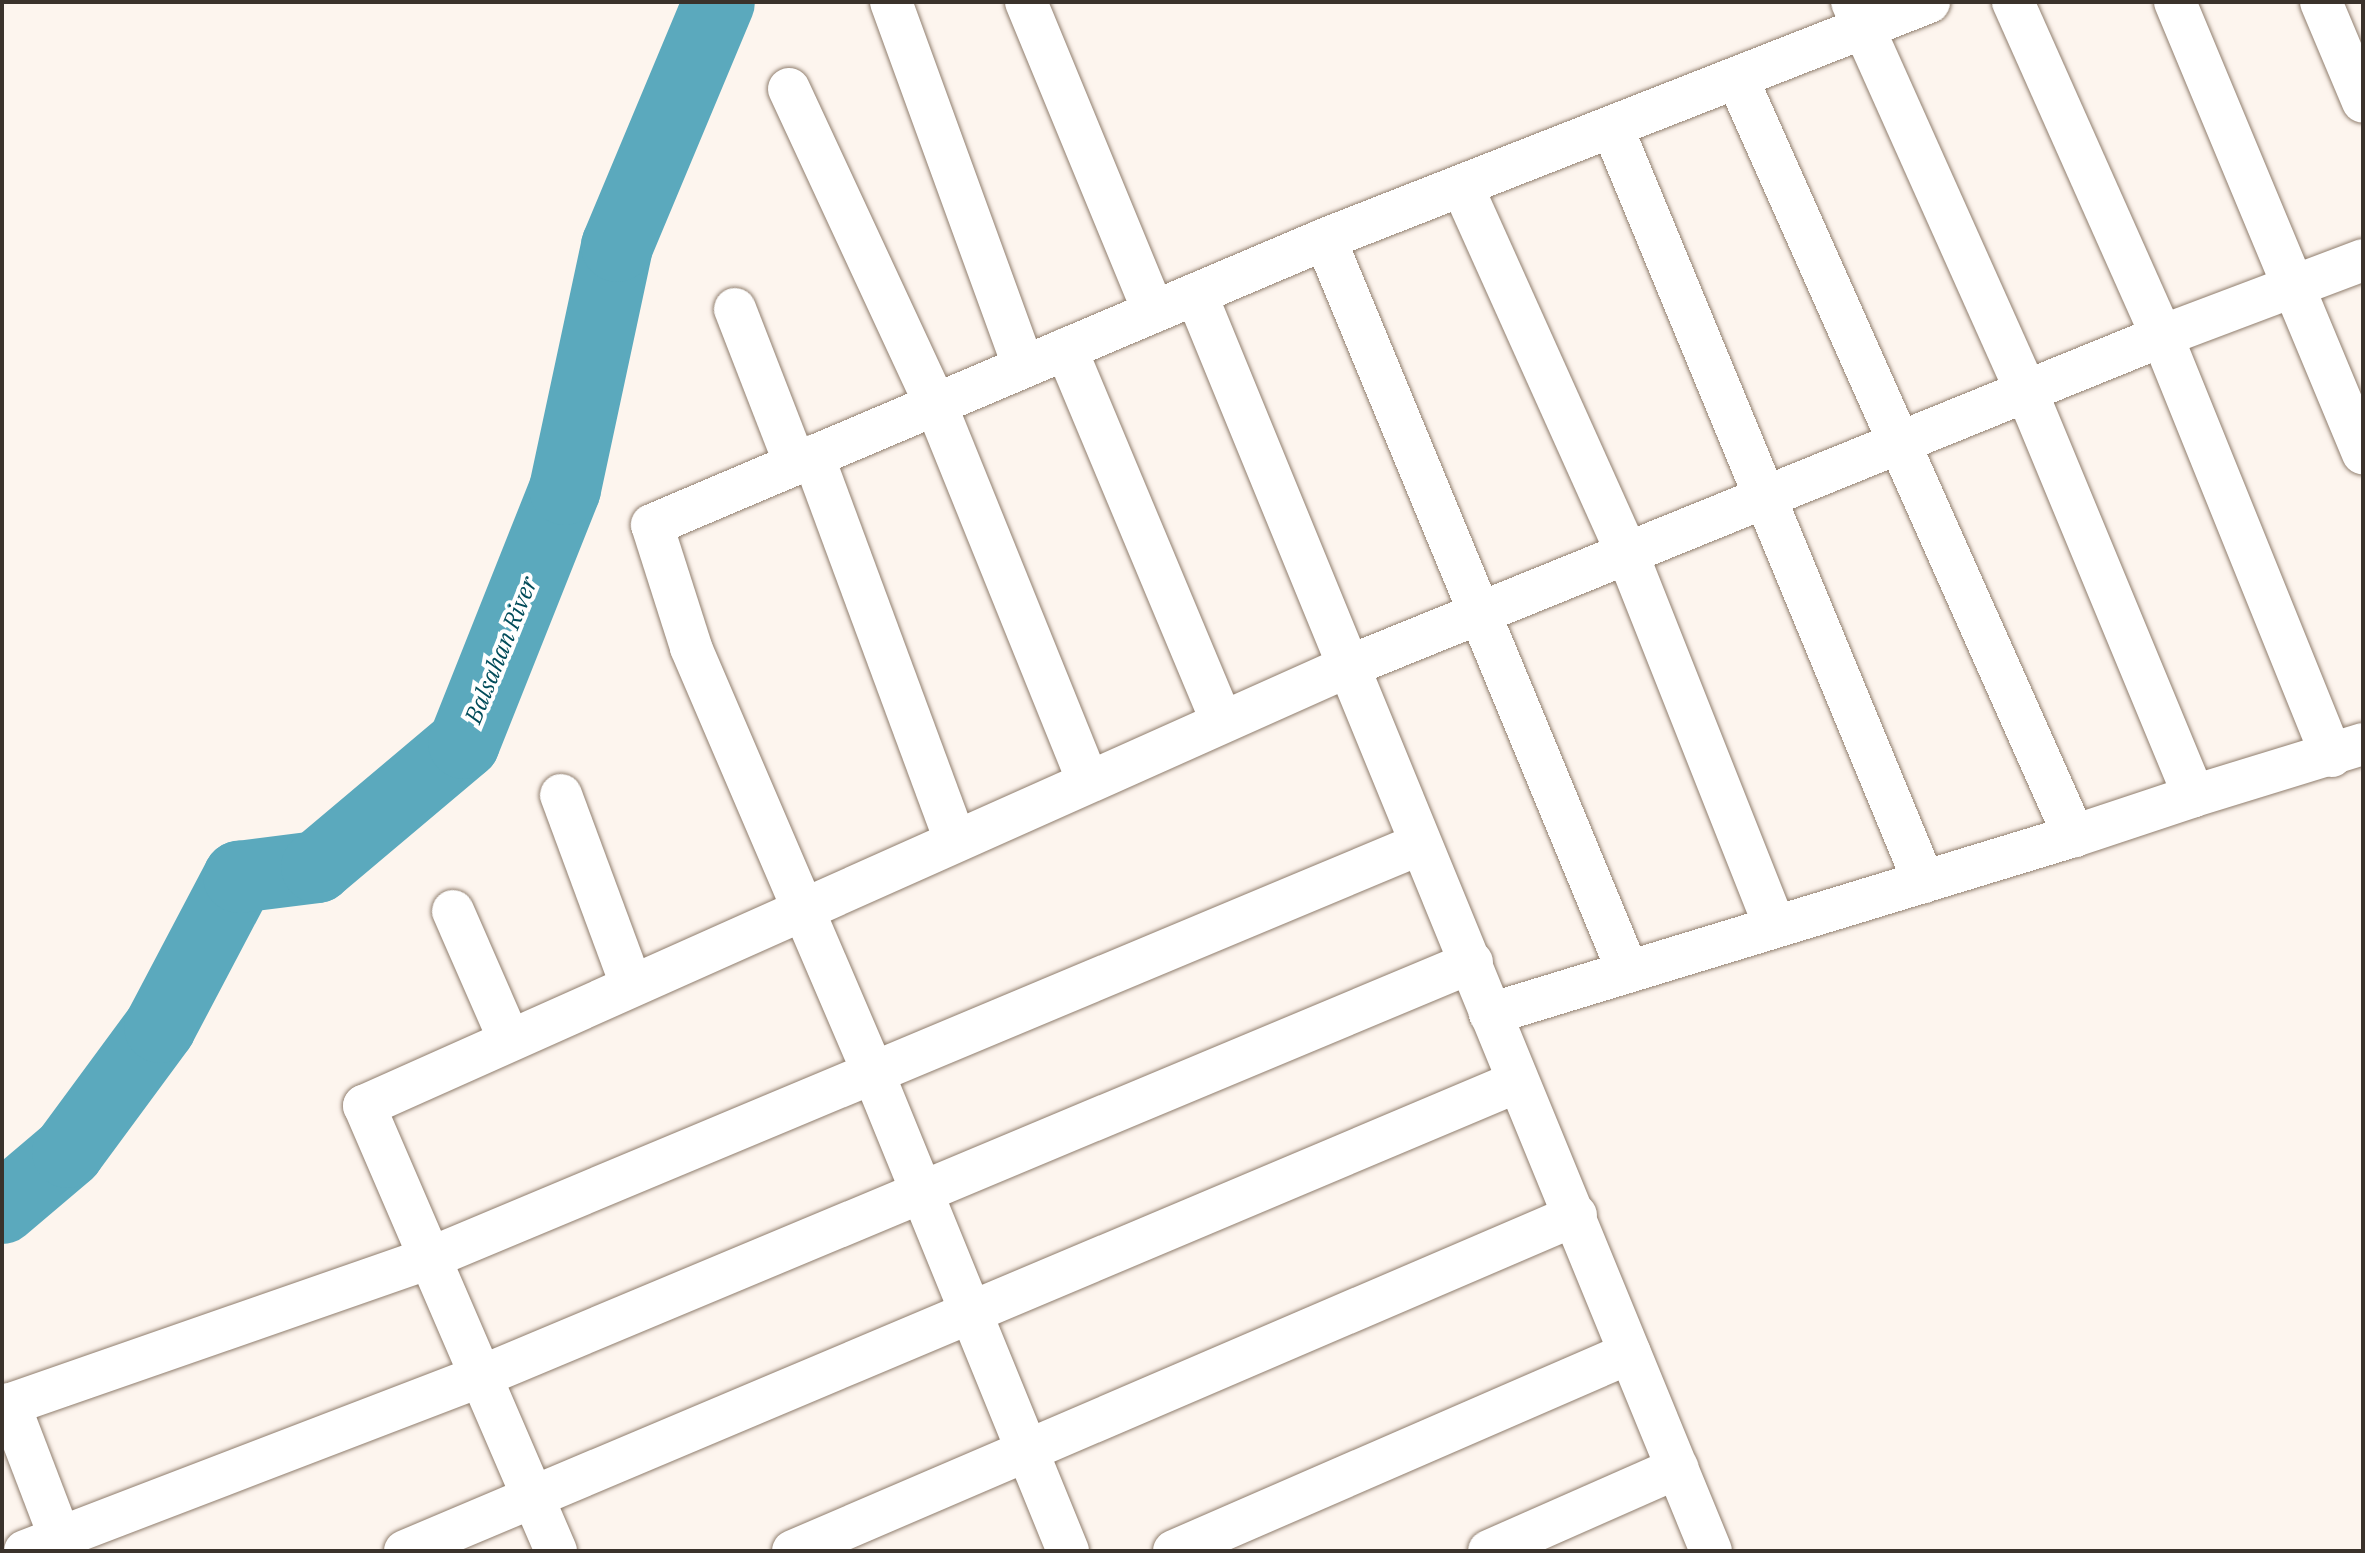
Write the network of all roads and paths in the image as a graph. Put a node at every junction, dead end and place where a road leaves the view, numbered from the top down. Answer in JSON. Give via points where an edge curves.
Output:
{"nodes":[{"id":1,"x":891,"y":2,"type":"edge"},
{"id":2,"x":1026,"y":2,"type":"edge"},
{"id":3,"x":1929,"y":2,"type":"edge"},
{"id":4,"x":2013,"y":2,"type":"edge"},
{"id":5,"x":2175,"y":2,"type":"edge"},
{"id":6,"x":2321,"y":2,"type":"edge"},
{"id":7,"x":1857,"y":15,"type":"edge"},
{"id":8,"x":1737,"y":78,"type":"junction"},
{"id":9,"x":789,"y":89,"type":"dead end"},
{"id":10,"x":2363,"y":102,"type":"edge"},
{"id":11,"x":1612,"y":127,"type":"junction"},
{"id":12,"x":1462,"y":186,"type":"junction"},
{"id":13,"x":1325,"y":239,"type":"junction"},
{"id":14,"x":2363,"y":260,"type":"edge"},
{"id":15,"x":2291,"y":285,"type":"junction"},
{"id":16,"x":1196,"y":294,"type":"junction"},
{"id":17,"x":735,"y":309,"type":"dead end"},
{"id":18,"x":1154,"y":312,"type":"junction"},
{"id":19,"x":2162,"y":336,"type":"junction"},
{"id":20,"x":1066,"y":349,"type":"junction"},
{"id":21,"x":1024,"y":367,"type":"junction"},
{"id":22,"x":2026,"y":391,"type":"junction"},
{"id":23,"x":936,"y":405,"type":"junction"},
{"id":24,"x":1901,"y":442,"type":"junction"},
{"id":25,"x":2363,"y":453,"type":"edge"},
{"id":26,"x":804,"y":460,"type":"junction"},
{"id":27,"x":1767,"y":496,"type":"junction"},
{"id":28,"x":1627,"y":553,"type":"junction"},
{"id":29,"x":1483,"y":611,"type":"junction"},
{"id":30,"x":1347,"y":667,"type":"junction"},
{"id":31,"x":1222,"y":722,"type":"junction"},
{"id":32,"x":2348,"y":750,"type":"edge"},
{"id":33,"x":1088,"y":781,"type":"junction"},
{"id":34,"x":561,"y":795,"type":"dead end"},
{"id":35,"x":2194,"y":796,"type":"junction"},
{"id":36,"x":2074,"y":836,"type":"junction"},
{"id":37,"x":955,"y":839,"type":"junction"},
{"id":38,"x":1420,"y":844,"type":"junction"},
{"id":39,"x":1924,"y":882,"type":"junction"},
{"id":40,"x":800,"y":907,"type":"junction"},
{"id":41,"x":453,"y":911,"type":"dead end"},
{"id":42,"x":1775,"y":927,"type":"junction"},
{"id":43,"x":1472,"y":962,"type":"junction"},
{"id":44,"x":1628,"y":972,"type":"junction"},
{"id":45,"x":631,"y":984,"type":"junction"},
{"id":46,"x":1490,"y":1014,"type":"junction"},
{"id":47,"x":509,"y":1039,"type":"junction"},
{"id":48,"x":872,"y":1070,"type":"junction"},
{"id":49,"x":1517,"y":1082,"type":"junction"},
{"id":50,"x":919,"y":1191,"type":"junction"},
{"id":51,"x":1576,"y":1215,"type":"junction"},
{"id":52,"x":430,"y":1258,"type":"junction"},
{"id":53,"x":970,"y":1315,"type":"junction"},
{"id":54,"x":1630,"y":1353,"type":"junction"},
{"id":55,"x":482,"y":1376,"type":"junction"},
{"id":56,"x":6,"y":1406,"type":"edge"},
{"id":57,"x":1026,"y":1454,"type":"junction"},
{"id":58,"x":1677,"y":1468,"type":"junction"},
{"id":59,"x":534,"y":1497,"type":"junction"},
{"id":60,"x":49,"y":1546,"type":"edge"},
{"id":61,"x":405,"y":1551,"type":"edge"},
{"id":62,"x":556,"y":1551,"type":"edge"},
{"id":63,"x":793,"y":1551,"type":"edge"},
{"id":64,"x":1068,"y":1551,"type":"edge"},
{"id":65,"x":1174,"y":1551,"type":"edge"},
{"id":66,"x":1489,"y":1551,"type":"edge"},
{"id":67,"x":1711,"y":1551,"type":"edge"}],
"edges":[{"from":1,"to":21,"type":"street"},
{"from":2,"to":18,"type":"street"},
{"from":3,"to":7,"type":"street"},
{"from":4,"to":19,"type":"street"},
{"from":5,"to":15,"type":"street"},
{"from":6,"to":10,"type":"street"},
{"from":7,"to":8,"type":"street"},
{"from":7,"to":22,"type":"street"},
{"from":8,"to":11,"type":"street"},
{"from":8,"to":24,"type":"street"},
{"from":9,"to":23,"type":"street"},
{"from":11,"to":12,"type":"street"},
{"from":11,"to":27,"type":"street"},
{"from":12,"to":13,"type":"street"},
{"from":12,"to":28,"type":"street"},
{"from":13,"to":16,"type":"street"},
{"from":13,"to":29,"type":"street"},
{"from":14,"to":15,"type":"street"},
{"from":15,"to":19,"type":"street"},
{"from":15,"to":25,"type":"street"},
{"from":16,"to":18,"type":"street"},
{"from":16,"to":30,"type":"street"},
{"from":17,"to":26,"type":"street"},
{"from":18,"to":20,"type":"street"},
{"from":19,"to":22,"type":"street"},
{"from":19,"to":32,"type":"street"},
{"from":20,"to":21,"type":"street"},
{"from":20,"to":31,"type":"street"},
{"from":21,"to":23,"type":"street"},
{"from":22,"to":24,"type":"street"},
{"from":22,"to":35,"type":"street"},
{"from":23,"to":26,"type":"street"},
{"from":23,"to":33,"type":"street"},
{"from":24,"to":27,"type":"street"},
{"from":24,"to":36,"type":"street"},
{"from":26,"to":37,"type":"street"},
{"from":26,"to":40,"type":"street","via":[[652,525],[691,647]]},
{"from":27,"to":28,"type":"street"},
{"from":27,"to":39,"type":"street"},
{"from":28,"to":29,"type":"street"},
{"from":28,"to":42,"type":"street"},
{"from":29,"to":30,"type":"street"},
{"from":29,"to":44,"type":"street"},
{"from":30,"to":31,"type":"street"},
{"from":30,"to":38,"type":"street"},
{"from":31,"to":33,"type":"street"},
{"from":32,"to":35,"type":"street"},
{"from":33,"to":37,"type":"street"},
{"from":34,"to":45,"type":"street"},
{"from":35,"to":36,"type":"street"},
{"from":36,"to":39,"type":"street"},
{"from":37,"to":40,"type":"street"},
{"from":38,"to":43,"type":"street"},
{"from":38,"to":48,"type":"street"},
{"from":39,"to":42,"type":"street"},
{"from":40,"to":45,"type":"street"},
{"from":40,"to":48,"type":"street"},
{"from":41,"to":47,"type":"street"},
{"from":42,"to":44,"type":"street"},
{"from":43,"to":46,"type":"street"},
{"from":43,"to":50,"type":"street"},
{"from":44,"to":46,"type":"street"},
{"from":45,"to":47,"type":"street"},
{"from":46,"to":49,"type":"street"},
{"from":47,"to":52,"type":"street","via":[[364,1106]]},
{"from":48,"to":50,"type":"street"},
{"from":48,"to":52,"type":"street"},
{"from":49,"to":51,"type":"street"},
{"from":49,"to":53,"type":"street"},
{"from":50,"to":53,"type":"street"},
{"from":50,"to":55,"type":"street"},
{"from":51,"to":54,"type":"street"},
{"from":51,"to":57,"type":"street"},
{"from":52,"to":55,"type":"street"},
{"from":52,"to":56,"type":"street"},
{"from":53,"to":57,"type":"street"},
{"from":53,"to":59,"type":"street"},
{"from":54,"to":58,"type":"street"},
{"from":54,"to":65,"type":"street"},
{"from":55,"to":59,"type":"street"},
{"from":55,"to":60,"type":"street"},
{"from":56,"to":60,"type":"street"},
{"from":57,"to":63,"type":"street"},
{"from":57,"to":64,"type":"street"},
{"from":58,"to":66,"type":"street"},
{"from":58,"to":67,"type":"street"},
{"from":59,"to":61,"type":"street"},
{"from":59,"to":62,"type":"street"}]}
